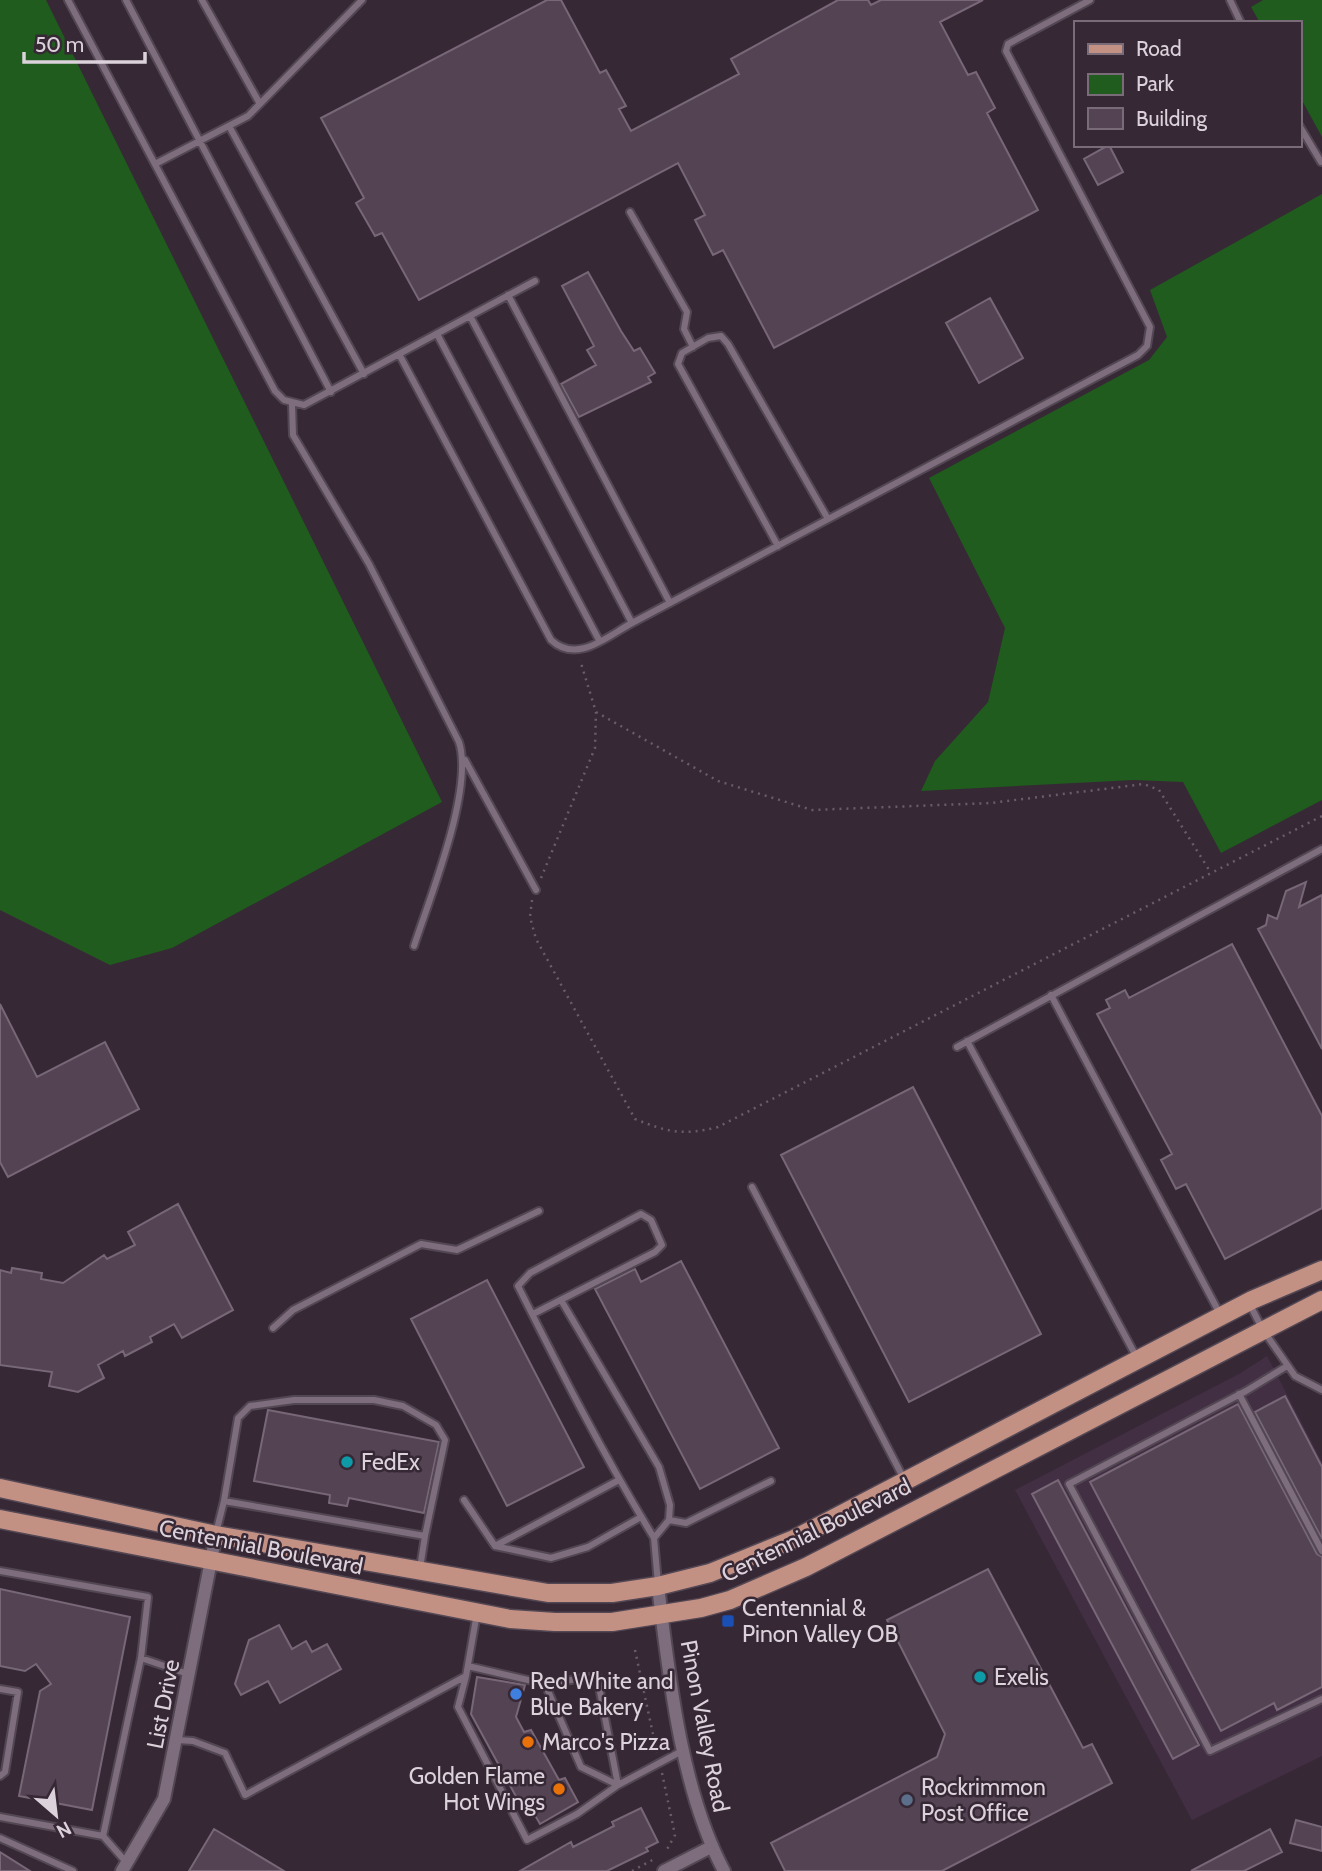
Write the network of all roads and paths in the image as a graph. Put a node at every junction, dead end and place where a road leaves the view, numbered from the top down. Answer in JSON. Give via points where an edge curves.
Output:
{"nodes":[{"id":1,"x":68,"y":0,"type":"edge"},
{"id":2,"x":126,"y":0,"type":"edge"},
{"id":3,"x":202,"y":0,"type":"edge"},
{"id":4,"x":362,"y":0,"type":"edge"},
{"id":5,"x":1090,"y":0,"type":"edge"},
{"id":6,"x":1230,"y":0,"type":"edge"},
{"id":7,"x":1240,"y":21,"type":"edge"},
{"id":8,"x":260,"y":104,"type":"junction"},
{"id":9,"x":229,"y":126,"type":"junction"},
{"id":10,"x":1301,"y":128,"type":"edge"},
{"id":11,"x":200,"y":141,"type":"junction"},
{"id":12,"x":1321,"y":162,"type":"edge"},
{"id":13,"x":155,"y":164,"type":"junction"},
{"id":14,"x":630,"y":212,"type":"dead end"},
{"id":15,"x":535,"y":282,"type":"dead end"},
{"id":16,"x":508,"y":295,"type":"junction"},
{"id":17,"x":470,"y":316,"type":"junction"},
{"id":18,"x":437,"y":334,"type":"junction"},
{"id":19,"x":693,"y":346,"type":"junction"},
{"id":20,"x":399,"y":354,"type":"junction"},
{"id":21,"x":364,"y":374,"type":"junction"},
{"id":22,"x":331,"y":392,"type":"junction"},
{"id":23,"x":292,"y":404,"type":"junction"},
{"id":24,"x":828,"y":519,"type":"junction"},
{"id":25,"x":778,"y":545,"type":"junction"},
{"id":26,"x":670,"y":603,"type":"junction"},
{"id":27,"x":632,"y":623,"type":"junction"},
{"id":28,"x":599,"y":640,"type":"junction"},
{"id":29,"x":578,"y":651,"type":"junction"},
{"id":30,"x":596,"y":712,"type":"junction"},
{"id":31,"x":464,"y":759,"type":"junction"},
{"id":32,"x":1322,"y":816,"type":"edge"},
{"id":33,"x":1322,"y":849,"type":"edge"},
{"id":34,"x":1211,"y":873,"type":"junction"},
{"id":35,"x":536,"y":890,"type":"junction"},
{"id":36,"x":414,"y":946,"type":"dead end"},
{"id":37,"x":1051,"y":995,"type":"junction"},
{"id":38,"x":968,"y":1041,"type":"junction"},
{"id":39,"x":957,"y":1046,"type":"dead end"},
{"id":40,"x":752,"y":1187,"type":"dead end"},
{"id":41,"x":539,"y":1212,"type":"dead end"},
{"id":42,"x":1322,"y":1270,"type":"edge"},
{"id":43,"x":561,"y":1300,"type":"junction"},
{"id":44,"x":1322,"y":1300,"type":"edge"},
{"id":45,"x":1248,"y":1301,"type":"junction"},
{"id":46,"x":533,"y":1314,"type":"junction"},
{"id":47,"x":1221,"y":1316,"type":"junction"},
{"id":48,"x":273,"y":1328,"type":"dead end"},
{"id":49,"x":1262,"y":1329,"type":"junction"},
{"id":50,"x":1138,"y":1359,"type":"junction"},
{"id":51,"x":1287,"y":1366,"type":"junction"},
{"id":52,"x":1322,"y":1390,"type":"edge"},
{"id":53,"x":1239,"y":1394,"type":"junction"},
{"id":54,"x":619,"y":1480,"type":"junction"},
{"id":55,"x":772,"y":1481,"type":"dead end"},
{"id":56,"x":905,"y":1481,"type":"junction"},
{"id":57,"x":0,"y":1488,"type":"edge"},
{"id":58,"x":224,"y":1500,"type":"junction"},
{"id":59,"x":464,"y":1500,"type":"dead end"},
{"id":60,"x":641,"y":1517,"type":"junction"},
{"id":61,"x":0,"y":1519,"type":"edge"},
{"id":62,"x":669,"y":1520,"type":"junction"},
{"id":63,"x":216,"y":1535,"type":"junction"},
{"id":64,"x":425,"y":1536,"type":"junction"},
{"id":65,"x":654,"y":1538,"type":"junction"},
{"id":66,"x":495,"y":1546,"type":"junction"},
{"id":67,"x":1322,"y":1551,"type":"edge"},
{"id":68,"x":211,"y":1563,"type":"junction"},
{"id":69,"x":0,"y":1571,"type":"edge"},
{"id":70,"x":420,"y":1571,"type":"junction"},
{"id":71,"x":658,"y":1586,"type":"junction"},
{"id":72,"x":477,"y":1613,"type":"junction"},
{"id":73,"x":661,"y":1615,"type":"junction"},
{"id":74,"x":141,"y":1658,"type":"junction"},
{"id":75,"x":467,"y":1666,"type":"junction"},
{"id":76,"x":190,"y":1674,"type":"junction"},
{"id":77,"x":466,"y":1676,"type":"junction"},
{"id":78,"x":545,"y":1684,"type":"junction"},
{"id":79,"x":0,"y":1689,"type":"edge"},
{"id":80,"x":1322,"y":1699,"type":"edge"},
{"id":81,"x":177,"y":1740,"type":"junction"},
{"id":82,"x":684,"y":1750,"type":"junction"},
{"id":83,"x":0,"y":1776,"type":"edge"},
{"id":84,"x":618,"y":1785,"type":"junction"},
{"id":85,"x":0,"y":1817,"type":"edge"},
{"id":86,"x":103,"y":1836,"type":"junction"},
{"id":87,"x":0,"y":1838,"type":"edge"},
{"id":88,"x":712,"y":1847,"type":"junction"},
{"id":89,"x":125,"y":1867,"type":"edge"},
{"id":90,"x":58,"y":1868,"type":"edge"},
{"id":91,"x":73,"y":1871,"type":"edge"},
{"id":92,"x":664,"y":1871,"type":"edge"},
{"id":93,"x":724,"y":1871,"type":"edge"}],
"edges":[{"from":1,"to":13,"type":"lane"},
{"from":2,"to":11,"type":"lane"},
{"from":3,"to":8,"type":"lane"},
{"from":4,"to":8,"type":"lane"},
{"from":5,"to":24,"type":"lane","via":[[1008,44],[1006,51],[1150,327],[1147,346],[1138,355]]},
{"from":6,"to":7,"type":"lane"},
{"from":8,"to":9,"type":"lane"},
{"from":9,"to":11,"type":"lane"},
{"from":9,"to":21,"type":"lane"},
{"from":10,"to":12,"type":"lane"},
{"from":11,"to":13,"type":"lane"},
{"from":11,"to":22,"type":"lane"},
{"from":13,"to":23,"type":"lane","via":[[275,391]]},
{"from":14,"to":19,"type":"lane","via":[[687,312],[683,321]]},
{"from":15,"to":16,"type":"lane"},
{"from":16,"to":17,"type":"lane"},
{"from":16,"to":26,"type":"lane"},
{"from":17,"to":18,"type":"lane"},
{"from":17,"to":27,"type":"lane"},
{"from":18,"to":20,"type":"lane"},
{"from":18,"to":28,"type":"lane"},
{"from":19,"to":24,"type":"lane","via":[[721,336],[728,344]]},
{"from":19,"to":25,"type":"lane","via":[[681,353],[678,364]]},
{"from":20,"to":21,"type":"lane"},
{"from":20,"to":29,"type":"lane","via":[[551,640],[567,652]]},
{"from":21,"to":22,"type":"lane"},
{"from":22,"to":23,"type":"lane","via":[[304,405]]},
{"from":23,"to":31,"type":"lane","via":[[293,435],[369,564]]},
{"from":24,"to":25,"type":"lane"},
{"from":25,"to":26,"type":"lane"},
{"from":26,"to":27,"type":"lane"},
{"from":27,"to":28,"type":"lane"},
{"from":28,"to":29,"type":"lane"},
{"from":29,"to":30,"type":"path"},
{"from":30,"to":34,"type":"path","via":[[718,781],[812,810],[991,803],[1144,784],[1158,790]]},
{"from":30,"to":35,"type":"path","via":[[595,748]]},
{"from":31,"to":35,"type":"lane"},
{"from":31,"to":36,"type":"lane","via":[[450,835]]},
{"from":32,"to":34,"type":"path"},
{"from":33,"to":37,"type":"lane"},
{"from":34,"to":35,"type":"path","via":[[718,1127],[685,1133],[668,1132],[635,1119],[627,1108],[536,939],[530,917]]},
{"from":37,"to":38,"type":"lane"},
{"from":37,"to":47,"type":"lane"},
{"from":38,"to":39,"type":"lane"},
{"from":38,"to":50,"type":"lane"},
{"from":40,"to":56,"type":"lane"},
{"from":41,"to":48,"type":"lane","via":[[457,1250],[421,1244],[293,1310]]},
{"from":42,"to":45,"type":"main road","name":"Centennial Boulevard"},
{"from":43,"to":46,"type":"lane"},
{"from":43,"to":46,"type":"lane","via":[[663,1245],[651,1220],[641,1214],[530,1273],[519,1286]]},
{"from":43,"to":62,"type":"lane","via":[[659,1467],[670,1505]]},
{"from":44,"to":49,"type":"main road","name":"Centennial Boulevard"},
{"from":45,"to":47,"type":"main road","name":"Centennial Boulevard"},
{"from":45,"to":49,"type":"lane"},
{"from":46,"to":54,"type":"lane"},
{"from":47,"to":50,"type":"main road","name":"Centennial Boulevard"},
{"from":49,"to":51,"type":"lane"},
{"from":49,"to":73,"type":"main road","name":"Centennial Boulevard","via":[[806,1567],[730,1600]]},
{"from":50,"to":56,"type":"main road","name":"Centennial Boulevard"},
{"from":51,"to":52,"type":"lane","via":[[1295,1376]]},
{"from":51,"to":53,"type":"lane"},
{"from":53,"to":67,"type":"lane"},
{"from":53,"to":80,"type":"lane","via":[[1069,1483],[1210,1751]]},
{"from":54,"to":60,"type":"lane"},
{"from":54,"to":66,"type":"lane"},
{"from":55,"to":62,"type":"lane","via":[[686,1523]]},
{"from":56,"to":71,"type":"main road","name":"Centennial Boulevard","via":[[749,1559]]},
{"from":57,"to":63,"type":"main road","name":"Centennial Boulevard"},
{"from":58,"to":63,"type":"lane"},
{"from":58,"to":64,"type":"lane"},
{"from":58,"to":64,"type":"lane","via":[[238,1418],[250,1406],[294,1400],[374,1400],[403,1406],[436,1425],[445,1440]]},
{"from":59,"to":66,"type":"lane"},
{"from":60,"to":65,"type":"lane"},
{"from":60,"to":66,"type":"lane","via":[[587,1547],[551,1558]]},
{"from":61,"to":68,"type":"main road","name":"Centennial Boulevard"},
{"from":62,"to":65,"type":"lane"},
{"from":63,"to":68,"type":"street","name":"List Drive"},
{"from":63,"to":70,"type":"main road","name":"Centennial Boulevard"},
{"from":64,"to":70,"type":"lane"},
{"from":65,"to":71,"type":"lane"},
{"from":68,"to":72,"type":"main road","name":"Centennial Boulevard"},
{"from":68,"to":76,"type":"street","name":"List Drive"},
{"from":69,"to":74,"type":"lane","via":[[148,1597]]},
{"from":70,"to":71,"type":"main road","name":"Centennial Boulevard","via":[[548,1593],[612,1593]]},
{"from":71,"to":73,"type":"street","name":"Pinon Valley Road"},
{"from":72,"to":73,"type":"main road","name":"Centennial Boulevard","via":[[555,1622],[612,1622]]},
{"from":72,"to":75,"type":"lane"},
{"from":73,"to":82,"type":"street","name":"Pinon Valley Road"},
{"from":74,"to":76,"type":"lane"},
{"from":74,"to":86,"type":"lane"},
{"from":75,"to":77,"type":"lane"},
{"from":75,"to":78,"type":"lane"},
{"from":76,"to":81,"type":"street","name":"List Drive"},
{"from":77,"to":81,"type":"lane","via":[[245,1795],[225,1753]]},
{"from":77,"to":84,"type":"lane","via":[[457,1707],[527,1840]]},
{"from":78,"to":84,"type":"lane","via":[[581,1767]]},
{"from":78,"to":84,"type":"lane","via":[[597,1676]]},
{"from":79,"to":83,"type":"lane","via":[[18,1692],[5,1772]]},
{"from":81,"to":89,"type":"street","name":"List Drive","via":[[164,1799]]},
{"from":82,"to":84,"type":"lane"},
{"from":82,"to":88,"type":"street","name":"Pinon Valley Road","via":[[694,1798]]},
{"from":85,"to":86,"type":"lane"},
{"from":86,"to":89,"type":"lane"},
{"from":87,"to":90,"type":"lane"},
{"from":88,"to":92,"type":"street"},
{"from":88,"to":93,"type":"street","name":"Pinon Valley Road"},
{"from":90,"to":91,"type":"lane"}]}
